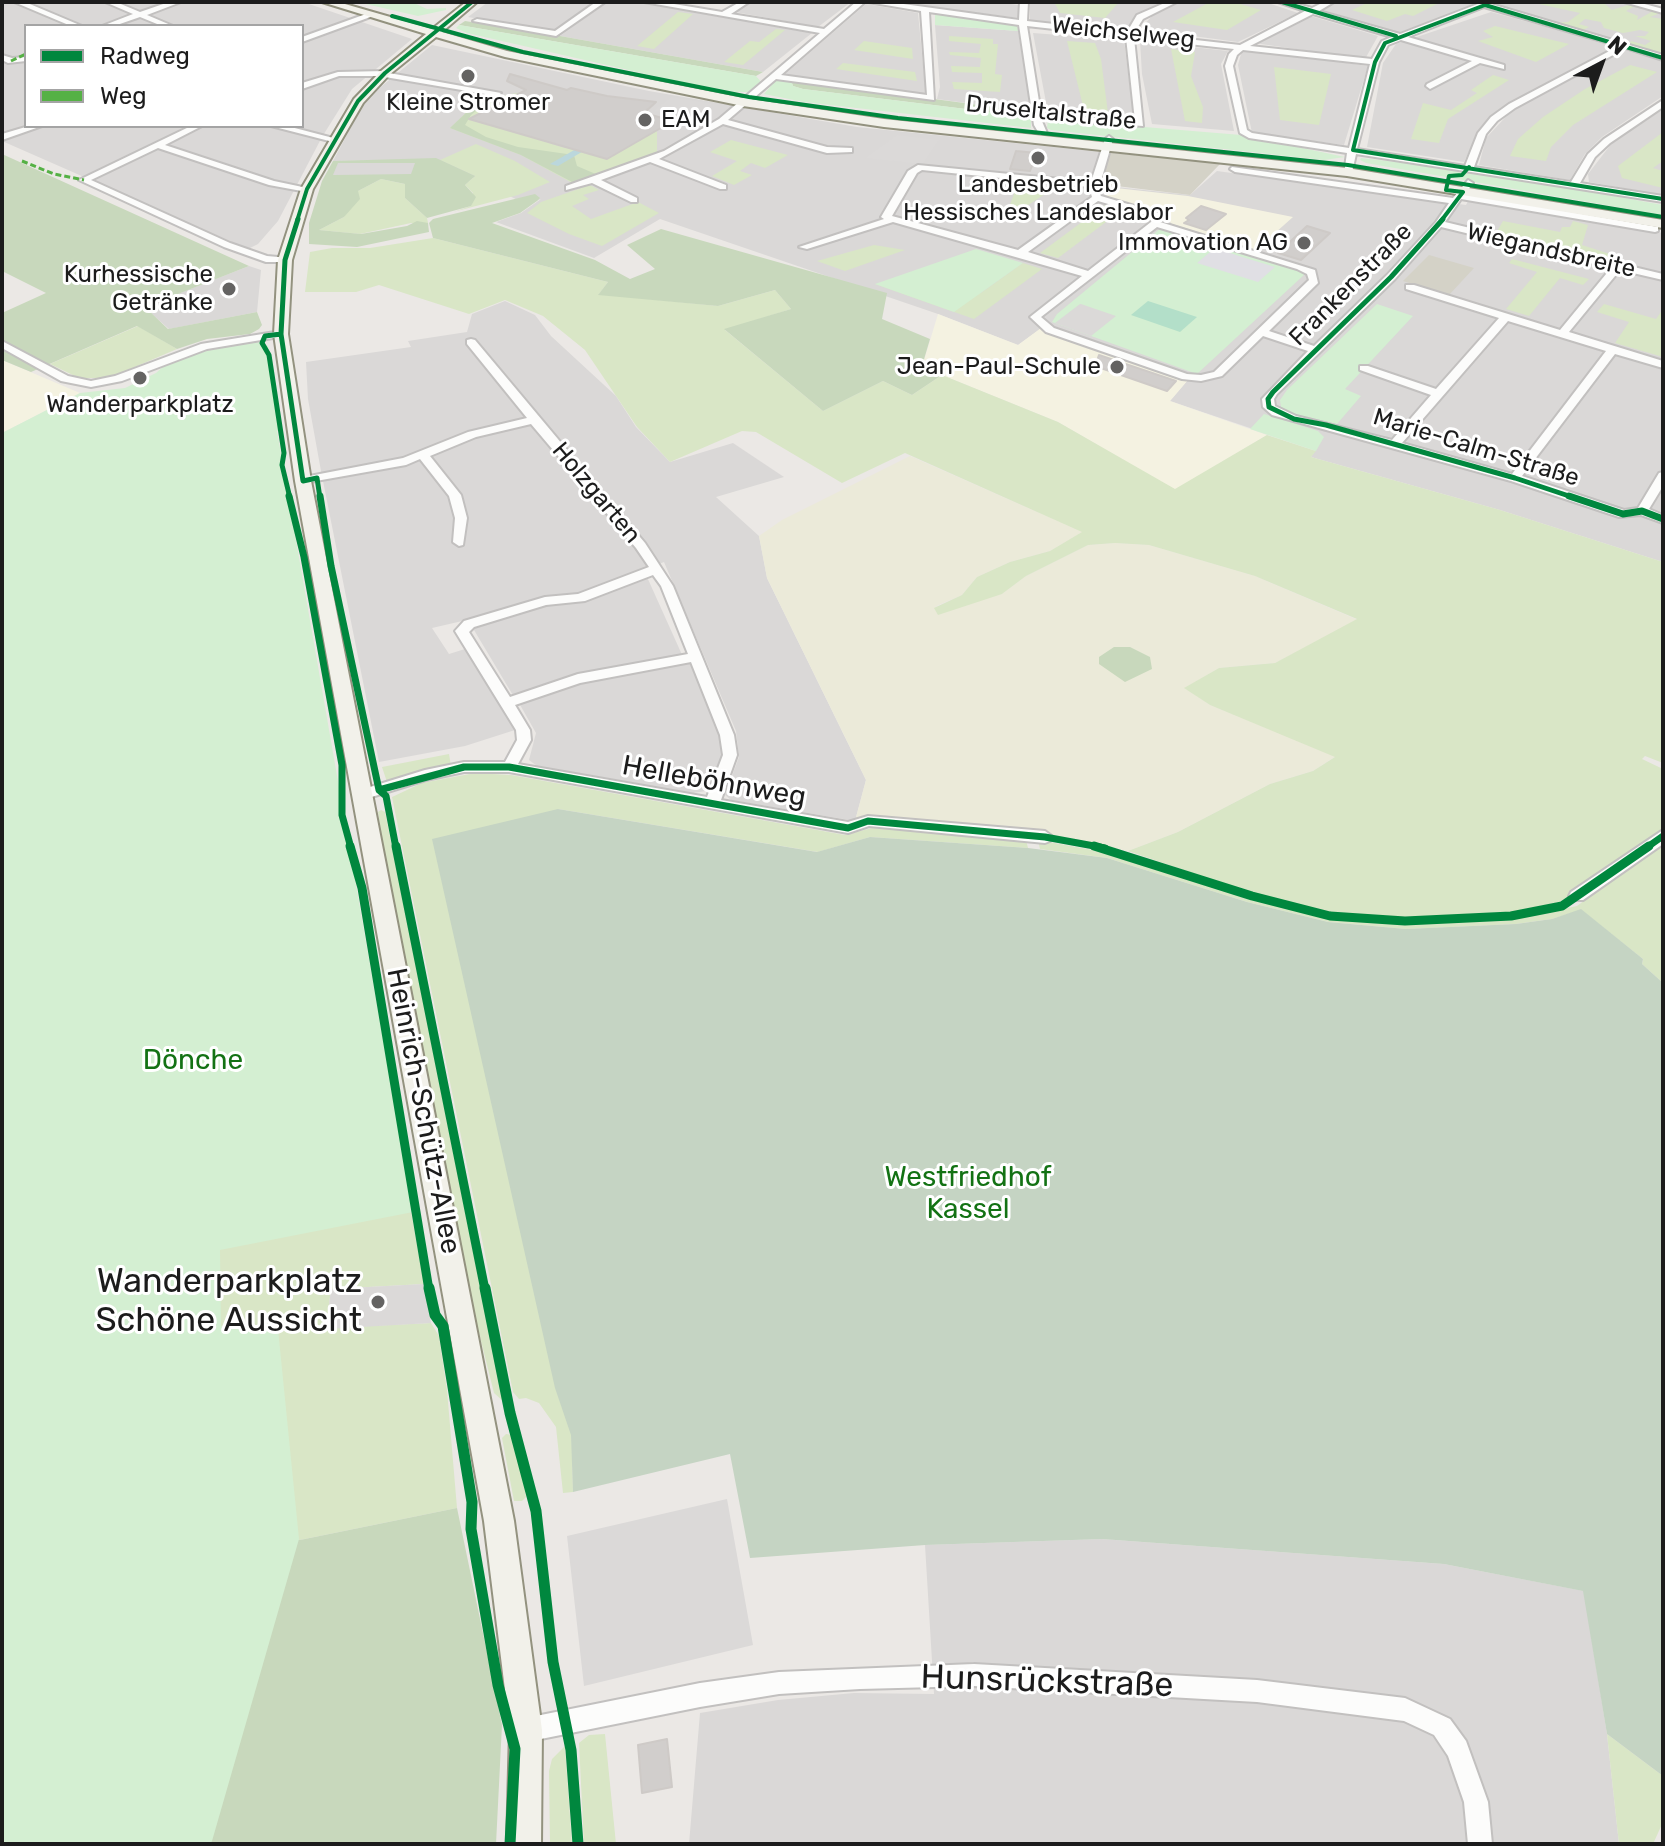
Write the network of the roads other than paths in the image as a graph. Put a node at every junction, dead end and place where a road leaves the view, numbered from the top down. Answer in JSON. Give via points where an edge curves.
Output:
{"nodes":[{"id":1,"x":18,"y":2,"type":"edge"},
{"id":2,"x":109,"y":2,"type":"edge"},
{"id":3,"x":177,"y":2,"type":"edge"},
{"id":4,"x":327,"y":2,"type":"edge"},
{"id":5,"x":348,"y":2,"type":"edge"},
{"id":6,"x":601,"y":2,"type":"edge"},
{"id":7,"x":648,"y":2,"type":"edge"},
{"id":8,"x":745,"y":2,"type":"edge"},
{"id":9,"x":861,"y":2,"type":"edge"},
{"id":10,"x":872,"y":2,"type":"edge"},
{"id":11,"x":1024,"y":2,"type":"edge"},
{"id":12,"x":1173,"y":2,"type":"edge"},
{"id":13,"x":1282,"y":2,"type":"edge"},
{"id":14,"x":1330,"y":2,"type":"edge"},
{"id":15,"x":1628,"y":2,"type":"edge"},
{"id":16,"x":470,"y":4,"type":"edge"},
{"id":17,"x":1487,"y":4,"type":"edge"},
{"id":18,"x":925,"y":11,"type":"junction"},
{"id":19,"x":1312,"y":11,"type":"junction"},
{"id":20,"x":1663,"y":11,"type":"edge"},
{"id":21,"x":140,"y":14,"type":"junction"},
{"id":22,"x":723,"y":15,"type":"junction"},
{"id":23,"x":369,"y":16,"type":"junction"},
{"id":24,"x":392,"y":16,"type":"junction"},
{"id":25,"x":477,"y":21,"type":"dead end"},
{"id":26,"x":1023,"y":23,"type":"junction"},
{"id":27,"x":73,"y":24,"type":"edge"},
{"id":28,"x":112,"y":24,"type":"edge"},
{"id":29,"x":164,"y":24,"type":"edge"},
{"id":30,"x":436,"y":32,"type":"junction"},
{"id":31,"x":827,"y":32,"type":"junction"},
{"id":32,"x":1130,"y":33,"type":"junction"},
{"id":33,"x":1396,"y":36,"type":"junction"},
{"id":34,"x":304,"y":39,"type":"edge"},
{"id":35,"x":1243,"y":46,"type":"junction"},
{"id":36,"x":1623,"y":47,"type":"junction"},
{"id":37,"x":1663,"y":58,"type":"edge"},
{"id":38,"x":1479,"y":61,"type":"junction"},
{"id":39,"x":1375,"y":62,"type":"junction"},
{"id":40,"x":1501,"y":67,"type":"dead end"},
{"id":41,"x":384,"y":74,"type":"junction"},
{"id":42,"x":774,"y":76,"type":"junction"},
{"id":43,"x":304,"y":85,"type":"edge"},
{"id":44,"x":1430,"y":86,"type":"dead end"},
{"id":45,"x":497,"y":93,"type":"dead end"},
{"id":46,"x":746,"y":99,"type":"junction"},
{"id":47,"x":1663,"y":103,"type":"edge"},
{"id":48,"x":1039,"y":116,"type":"junction"},
{"id":49,"x":722,"y":121,"type":"junction"},
{"id":50,"x":31,"y":128,"type":"edge"},
{"id":51,"x":194,"y":128,"type":"edge"},
{"id":52,"x":284,"y":128,"type":"edge"},
{"id":53,"x":1043,"y":133,"type":"junction"},
{"id":54,"x":2,"y":137,"type":"edge"},
{"id":55,"x":337,"y":140,"type":"junction"},
{"id":56,"x":1108,"y":142,"type":"junction"},
{"id":57,"x":160,"y":146,"type":"junction"},
{"id":58,"x":849,"y":150,"type":"dead end"},
{"id":59,"x":1353,"y":150,"type":"junction"},
{"id":60,"x":651,"y":159,"type":"junction"},
{"id":61,"x":1469,"y":167,"type":"junction"},
{"id":62,"x":1348,"y":168,"type":"junction"},
{"id":63,"x":1235,"y":169,"type":"dead end"},
{"id":64,"x":594,"y":180,"type":"junction"},
{"id":65,"x":1575,"y":184,"type":"junction"},
{"id":66,"x":1093,"y":185,"type":"junction"},
{"id":67,"x":723,"y":187,"type":"dead end"},
{"id":68,"x":569,"y":188,"type":"dead end"},
{"id":69,"x":307,"y":189,"type":"junction"},
{"id":70,"x":1462,"y":192,"type":"junction"},
{"id":71,"x":1097,"y":198,"type":"junction"},
{"id":72,"x":1663,"y":199,"type":"edge"},
{"id":73,"x":634,"y":200,"type":"dead end"},
{"id":74,"x":889,"y":221,"type":"junction"},
{"id":75,"x":1155,"y":223,"type":"junction"},
{"id":76,"x":1439,"y":224,"type":"junction"},
{"id":77,"x":1660,"y":224,"type":"edge"},
{"id":78,"x":804,"y":247,"type":"dead end"},
{"id":79,"x":1020,"y":253,"type":"junction"},
{"id":80,"x":285,"y":260,"type":"junction"},
{"id":81,"x":1618,"y":266,"type":"junction"},
{"id":82,"x":1087,"y":274,"type":"junction"},
{"id":83,"x":1663,"y":277,"type":"edge"},
{"id":84,"x":1410,"y":287,"type":"dead end"},
{"id":85,"x":1505,"y":318,"type":"junction"},
{"id":86,"x":1262,"y":332,"type":"junction"},
{"id":87,"x":281,"y":334,"type":"junction"},
{"id":88,"x":1561,"y":335,"type":"junction"},
{"id":89,"x":2,"y":344,"type":"edge"},
{"id":90,"x":479,"y":345,"type":"dead end"},
{"id":91,"x":1315,"y":350,"type":"junction"},
{"id":92,"x":1612,"y":350,"type":"junction"},
{"id":93,"x":1663,"y":365,"type":"edge"},
{"id":94,"x":1364,"y":368,"type":"dead end"},
{"id":95,"x":1437,"y":393,"type":"junction"},
{"id":96,"x":1276,"y":413,"type":"joint"},
{"id":97,"x":534,"y":420,"type":"junction"},
{"id":98,"x":1395,"y":443,"type":"junction"},
{"id":99,"x":423,"y":455,"type":"junction"},
{"id":100,"x":1663,"y":476,"type":"edge"},
{"id":101,"x":1515,"y":478,"type":"junction"},
{"id":102,"x":303,"y":481,"type":"junction"},
{"id":103,"x":1642,"y":511,"type":"junction"},
{"id":104,"x":1663,"y":519,"type":"edge"},
{"id":105,"x":459,"y":542,"type":"dead end"},
{"id":106,"x":656,"y":569,"type":"junction"},
{"id":107,"x":695,"y":657,"type":"junction"},
{"id":108,"x":507,"y":703,"type":"junction"},
{"id":109,"x":509,"y":767,"type":"junction"},
{"id":110,"x":362,"y":795,"type":"junction"},
{"id":111,"x":712,"y":804,"type":"junction"},
{"id":112,"x":1663,"y":836,"type":"edge"},
{"id":113,"x":1045,"y":837,"type":"dead end"},
{"id":114,"x":1577,"y":896,"type":"dead end"},
{"id":115,"x":526,"y":1730,"type":"junction"},
{"id":116,"x":524,"y":1844,"type":"edge"},
{"id":117,"x":1480,"y":1844,"type":"edge"}],
"edges":[{"from":1,"to":27,"type":"street"},
{"from":2,"to":21,"type":"street"},
{"from":3,"to":21,"type":"street"},
{"from":4,"to":23,"type":"main road","name":"Druseltalstraße"},
{"from":5,"to":24,"type":"main road","name":"Druseltalstraße"},
{"from":6,"to":25,"type":"street","via":[[556,34]]},
{"from":7,"to":22,"type":"street"},
{"from":8,"to":22,"type":"street"},
{"from":9,"to":31,"type":"street"},
{"from":10,"to":18,"type":"street","name":"Weichselweg"},
{"from":11,"to":26,"type":"street"},
{"from":12,"to":32,"type":"street","via":[[1140,17]]},
{"from":13,"to":19,"type":"street"},
{"from":14,"to":19,"type":"street"},
{"from":15,"to":20,"type":"street"},
{"from":16,"to":24,"type":"main road","via":[[434,17]]},
{"from":16,"to":30,"type":"main road","name":"Heinrich-Schütz-Allee"},
{"from":17,"to":33,"type":"street"},
{"from":17,"to":36,"type":"street"},
{"from":18,"to":26,"type":"street","name":"Weichselweg"},
{"from":18,"to":42,"type":"street","name":"Druseltalstraße","via":[[931,98]]},
{"from":19,"to":33,"type":"street"},
{"from":19,"to":35,"type":"street"},
{"from":21,"to":28,"type":"street"},
{"from":21,"to":29,"type":"street"},
{"from":22,"to":31,"type":"street"},
{"from":23,"to":30,"type":"main road","name":"Druseltalstraße"},
{"from":23,"to":34,"type":"street"},
{"from":24,"to":30,"type":"main road","name":"Druseltalstraße"},
{"from":26,"to":32,"type":"street","name":"Weichselweg"},
{"from":26,"to":48,"type":"street"},
{"from":30,"to":41,"type":"main road","name":"Heinrich-Schütz-Allee"},
{"from":30,"to":46,"type":"main road","name":"Druseltalstraße","via":[[582,71]]},
{"from":31,"to":42,"type":"street"},
{"from":32,"to":35,"type":"street","name":"Weichselweg"},
{"from":32,"to":48,"type":"street","via":[[1140,124]]},
{"from":33,"to":38,"type":"street"},
{"from":33,"to":39,"type":"street","via":[[1385,43]]},
{"from":35,"to":39,"type":"street","name":"Weichselweg"},
{"from":35,"to":59,"type":"street","via":[[1229,66],[1243,131]]},
{"from":36,"to":37,"type":"street"},
{"from":36,"to":61,"type":"street","via":[[1494,119],[1482,133]]},
{"from":38,"to":40,"type":"street"},
{"from":38,"to":44,"type":"street"},
{"from":39,"to":59,"type":"street"},
{"from":41,"to":43,"type":"street","via":[[338,74]]},
{"from":41,"to":45,"type":"street"},
{"from":41,"to":55,"type":"main road","name":"Heinrich-Schütz-Allee","via":[[358,101]]},
{"from":42,"to":46,"type":"street"},
{"from":46,"to":49,"type":"street"},
{"from":46,"to":53,"type":"main road","name":"Druseltalstraße"},
{"from":46,"to":56,"type":"main road","name":"Druseltalstraße","via":[[884,123]]},
{"from":47,"to":65,"type":"street","via":[[1607,141]]},
{"from":48,"to":53,"type":"street"},
{"from":49,"to":58,"type":"street","via":[[827,150]]},
{"from":49,"to":60,"type":"street"},
{"from":50,"to":54,"type":"street"},
{"from":51,"to":57,"type":"street"},
{"from":52,"to":55,"type":"street"},
{"from":53,"to":56,"type":"main road","name":"Druseltalstraße"},
{"from":55,"to":69,"type":"main road","name":"Heinrich-Schütz-Allee"},
{"from":56,"to":62,"type":"main road","name":"Druseltalstraße"},
{"from":56,"to":66,"type":"street"},
{"from":57,"to":69,"type":"street","via":[[272,183]]},
{"from":57,"to":80,"type":"street","via":[[84,180],[253,256]]},
{"from":59,"to":61,"type":"street"},
{"from":59,"to":62,"type":"street"},
{"from":60,"to":64,"type":"street"},
{"from":60,"to":67,"type":"street"},
{"from":61,"to":65,"type":"street"},
{"from":62,"to":70,"type":"main road","name":"Druseltalstraße"},
{"from":63,"to":70,"type":"street","name":"Druseltalstraße"},
{"from":64,"to":68,"type":"street"},
{"from":64,"to":73,"type":"street"},
{"from":65,"to":72,"type":"street"},
{"from":66,"to":71,"type":"street"},
{"from":66,"to":74,"type":"street","via":[[921,167],[913,171],[886,217]]},
{"from":69,"to":80,"type":"main road","name":"Heinrich-Schütz-Allee"},
{"from":70,"to":76,"type":"street","name":"Frankenstraße"},
{"from":70,"to":77,"type":"main road","name":"Druseltalstraße"},
{"from":71,"to":75,"type":"street","via":[[1158,216]]},
{"from":71,"to":79,"type":"street"},
{"from":74,"to":78,"type":"street"},
{"from":74,"to":79,"type":"street"},
{"from":75,"to":82,"type":"street"},
{"from":75,"to":86,"type":"street","via":[[1311,272],[1314,281]]},
{"from":76,"to":81,"type":"street","name":"Wiegandsbreite"},
{"from":76,"to":91,"type":"street","name":"Frankenstraße"},
{"from":79,"to":82,"type":"street"},
{"from":80,"to":87,"type":"main road","name":"Heinrich-Schütz-Allee"},
{"from":81,"to":83,"type":"street","name":"Wiegandsbreite"},
{"from":81,"to":88,"type":"street"},
{"from":82,"to":86,"type":"street","via":[[1035,317],[1050,330],[1186,377],[1218,374]]},
{"from":84,"to":85,"type":"street"},
{"from":85,"to":88,"type":"street"},
{"from":85,"to":95,"type":"street"},
{"from":86,"to":91,"type":"street"},
{"from":87,"to":89,"type":"street","via":[[205,346],[91,384],[65,379]]},
{"from":87,"to":102,"type":"main road","name":"Heinrich-Schütz-Allee"},
{"from":88,"to":92,"type":"street"},
{"from":90,"to":97,"type":"street","name":"Holzgarten"},
{"from":91,"to":96,"type":"street","name":"Frankenstraße","via":[[1268,399]]},
{"from":92,"to":93,"type":"street"},
{"from":92,"to":101,"type":"street"},
{"from":94,"to":95,"type":"street"},
{"from":95,"to":98,"type":"street"},
{"from":96,"to":98,"type":"street","name":"Marie-Calm-Straße"},
{"from":97,"to":99,"type":"street","name":"Holzgarten","via":[[472,434]]},
{"from":97,"to":106,"type":"street","name":"Holzgarten"},
{"from":98,"to":101,"type":"street","name":"Marie-Calm-Straße"},
{"from":99,"to":102,"type":"street","name":"Holzgarten"},
{"from":99,"to":105,"type":"street","via":[[455,495],[461,518]]},
{"from":100,"to":103,"type":"street"},
{"from":101,"to":103,"type":"street","name":"Marie-Calm-Straße","via":[[1623,514]]},
{"from":102,"to":110,"type":"main road","name":"Heinrich-Schütz-Allee"},
{"from":103,"to":104,"type":"street","name":"Marie-Calm-Straße"},
{"from":106,"to":107,"type":"street","name":"Holzgarten"},
{"from":106,"to":108,"type":"street","via":[[580,598],[545,601],[469,624],[462,631]]},
{"from":107,"to":108,"type":"street","via":[[578,679]]},
{"from":107,"to":111,"type":"street","name":"Holzgarten","via":[[730,755]]},
{"from":108,"to":109,"type":"street","via":[[524,740]]},
{"from":109,"to":110,"type":"street","name":"Helleböhnweg","via":[[464,767]]},
{"from":109,"to":111,"type":"street","name":"Helleböhnweg"},
{"from":110,"to":115,"type":"main road","name":"Heinrich-Schütz-Allee","via":[[484,1431]]},
{"from":111,"to":113,"type":"street","name":"Helleböhnweg","via":[[848,828],[868,821]]},
{"from":112,"to":114,"type":"street"},
{"from":115,"to":116,"type":"main road","name":"Heinrich-Schütz-Allee"},
{"from":115,"to":117,"type":"street","name":"Hunsrückstraße","via":[[700,1695],[860,1678],[974,1675],[1271,1692],[1405,1710],[1442,1727],[1458,1749],[1476,1802]]}]}
